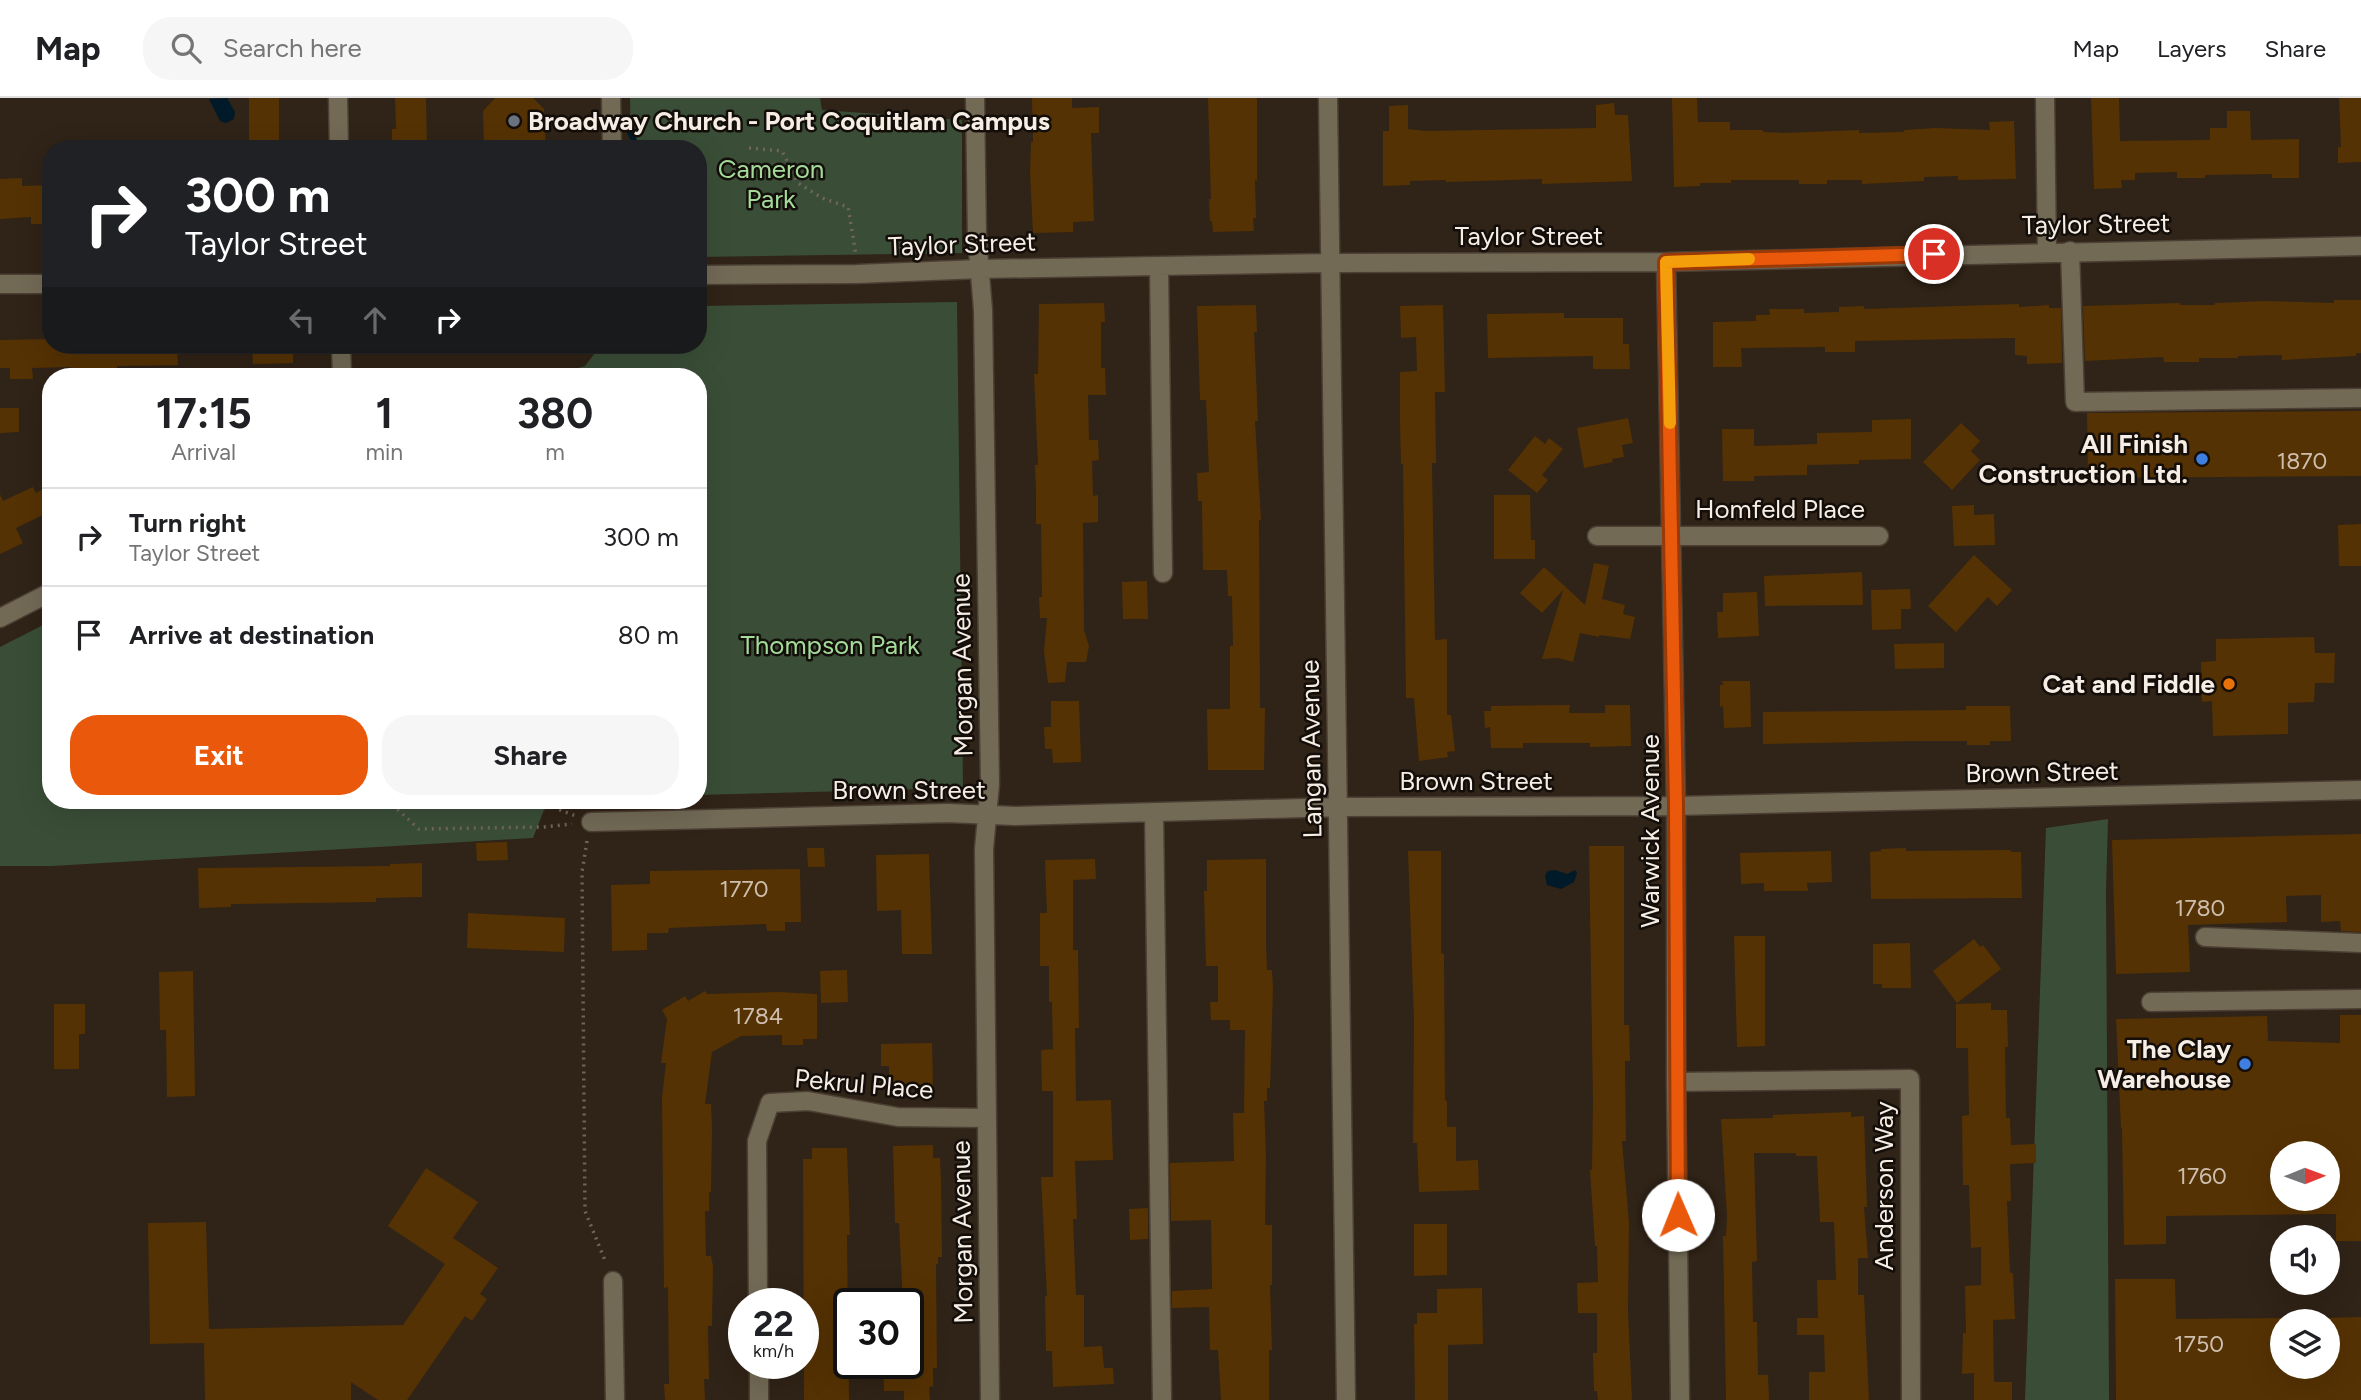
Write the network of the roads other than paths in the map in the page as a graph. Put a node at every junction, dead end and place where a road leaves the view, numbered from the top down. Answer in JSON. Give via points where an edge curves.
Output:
{"nodes":[{"id":1,"x":338,"y":98,"type":"edge"},
{"id":2,"x":611,"y":98,"type":"edge"},
{"id":3,"x":975,"y":98,"type":"edge"},
{"id":4,"x":1328,"y":98,"type":"edge"},
{"id":5,"x":2045,"y":98,"type":"edge"},
{"id":6,"x":339,"y":140,"type":"edge"},
{"id":7,"x":612,"y":140,"type":"edge"},
{"id":8,"x":2361,"y":246,"type":"edge"},
{"id":9,"x":2047,"y":251,"type":"junction"},
{"id":10,"x":2070,"y":251,"type":"junction"},
{"id":11,"x":1666,"y":262,"type":"junction"},
{"id":12,"x":1331,"y":264,"type":"junction"},
{"id":13,"x":1159,"y":267,"type":"junction"},
{"id":14,"x":979,"y":269,"type":"junction"},
{"id":15,"x":707,"y":275,"type":"edge"},
{"id":16,"x":0,"y":284,"type":"edge"},
{"id":17,"x":42,"y":284,"type":"edge"},
{"id":18,"x":2361,"y":398,"type":"edge"},
{"id":19,"x":1597,"y":536,"type":"dead end"},
{"id":20,"x":1673,"y":536,"type":"junction"},
{"id":21,"x":1879,"y":536,"type":"dead end"},
{"id":22,"x":1163,"y":573,"type":"dead end"},
{"id":23,"x":42,"y":597,"type":"edge"},
{"id":24,"x":0,"y":618,"type":"edge"},
{"id":25,"x":2361,"y":790,"type":"edge"},
{"id":26,"x":1676,"y":806,"type":"junction"},
{"id":27,"x":1338,"y":807,"type":"junction"},
{"id":28,"x":1154,"y":813,"type":"junction"},
{"id":29,"x":987,"y":815,"type":"junction"},
{"id":30,"x":591,"y":822,"type":"road end"},
{"id":31,"x":2205,"y":937,"type":"dead end"},
{"id":32,"x":2361,"y":943,"type":"edge"},
{"id":33,"x":2361,"y":999,"type":"edge"},
{"id":34,"x":2151,"y":1002,"type":"dead end"},
{"id":35,"x":1676,"y":1082,"type":"junction"},
{"id":36,"x":987,"y":1118,"type":"junction"},
{"id":37,"x":612,"y":1281,"type":"road end"},
{"id":38,"x":758,"y":1288,"type":"edge"},
{"id":39,"x":759,"y":1379,"type":"edge"},
{"id":40,"x":615,"y":1400,"type":"edge"},
{"id":41,"x":759,"y":1400,"type":"edge"},
{"id":42,"x":990,"y":1400,"type":"edge"},
{"id":43,"x":1162,"y":1400,"type":"edge"},
{"id":44,"x":1346,"y":1400,"type":"edge"},
{"id":45,"x":1680,"y":1400,"type":"edge"},
{"id":46,"x":1911,"y":1400,"type":"edge"}],
"edges":[{"from":1,"to":6,"type":"street"},
{"from":2,"to":7,"type":"street"},
{"from":3,"to":14,"type":"street","name":"Morgan Avenue"},
{"from":4,"to":12,"type":"street","name":"Langan Avenue"},
{"from":5,"to":9,"type":"street"},
{"from":8,"to":10,"type":"street","name":"Taylor Street"},
{"from":9,"to":10,"type":"street","name":"Taylor Street"},
{"from":9,"to":11,"type":"street","name":"Taylor Street"},
{"from":10,"to":18,"type":"street","via":[[2075,402]]},
{"from":11,"to":12,"type":"street","name":"Taylor Street"},
{"from":11,"to":20,"type":"street","name":"Warwick Avenue"},
{"from":12,"to":13,"type":"street","name":"Taylor Street"},
{"from":12,"to":27,"type":"street","name":"Langan Avenue"},
{"from":13,"to":14,"type":"street","name":"Taylor Street"},
{"from":13,"to":22,"type":"street"},
{"from":14,"to":15,"type":"street","name":"Taylor Street"},
{"from":14,"to":29,"type":"street","name":"Morgan Avenue","via":[[990,757]]},
{"from":16,"to":17,"type":"street"},
{"from":19,"to":20,"type":"street","name":"Homfeld Place"},
{"from":20,"to":21,"type":"street","name":"Homfeld Place"},
{"from":20,"to":26,"type":"street","name":"Warwick Avenue"},
{"from":23,"to":24,"type":"street"},
{"from":25,"to":26,"type":"street","name":"Brown Street"},
{"from":26,"to":27,"type":"street","name":"Brown Street"},
{"from":26,"to":35,"type":"street","name":"Warwick Avenue"},
{"from":27,"to":28,"type":"street","name":"Brown Street"},
{"from":27,"to":44,"type":"street","name":"Langan Avenue"},
{"from":28,"to":29,"type":"street","name":"Brown Street"},
{"from":28,"to":43,"type":"street"},
{"from":29,"to":30,"type":"street","name":"Brown Street"},
{"from":29,"to":36,"type":"street","name":"Morgan Avenue"},
{"from":31,"to":32,"type":"street"},
{"from":33,"to":34,"type":"street"},
{"from":35,"to":45,"type":"street","name":"Warwick Avenue"},
{"from":35,"to":46,"type":"street","name":"Anderson Way","via":[[1910,1079]]},
{"from":36,"to":38,"type":"street","name":"Pekrul Place","via":[[898,1117],[808,1101],[770,1103],[757,1141]]},
{"from":36,"to":42,"type":"street","name":"Morgan Avenue"},
{"from":37,"to":40,"type":"street"},
{"from":39,"to":41,"type":"street"}]}
